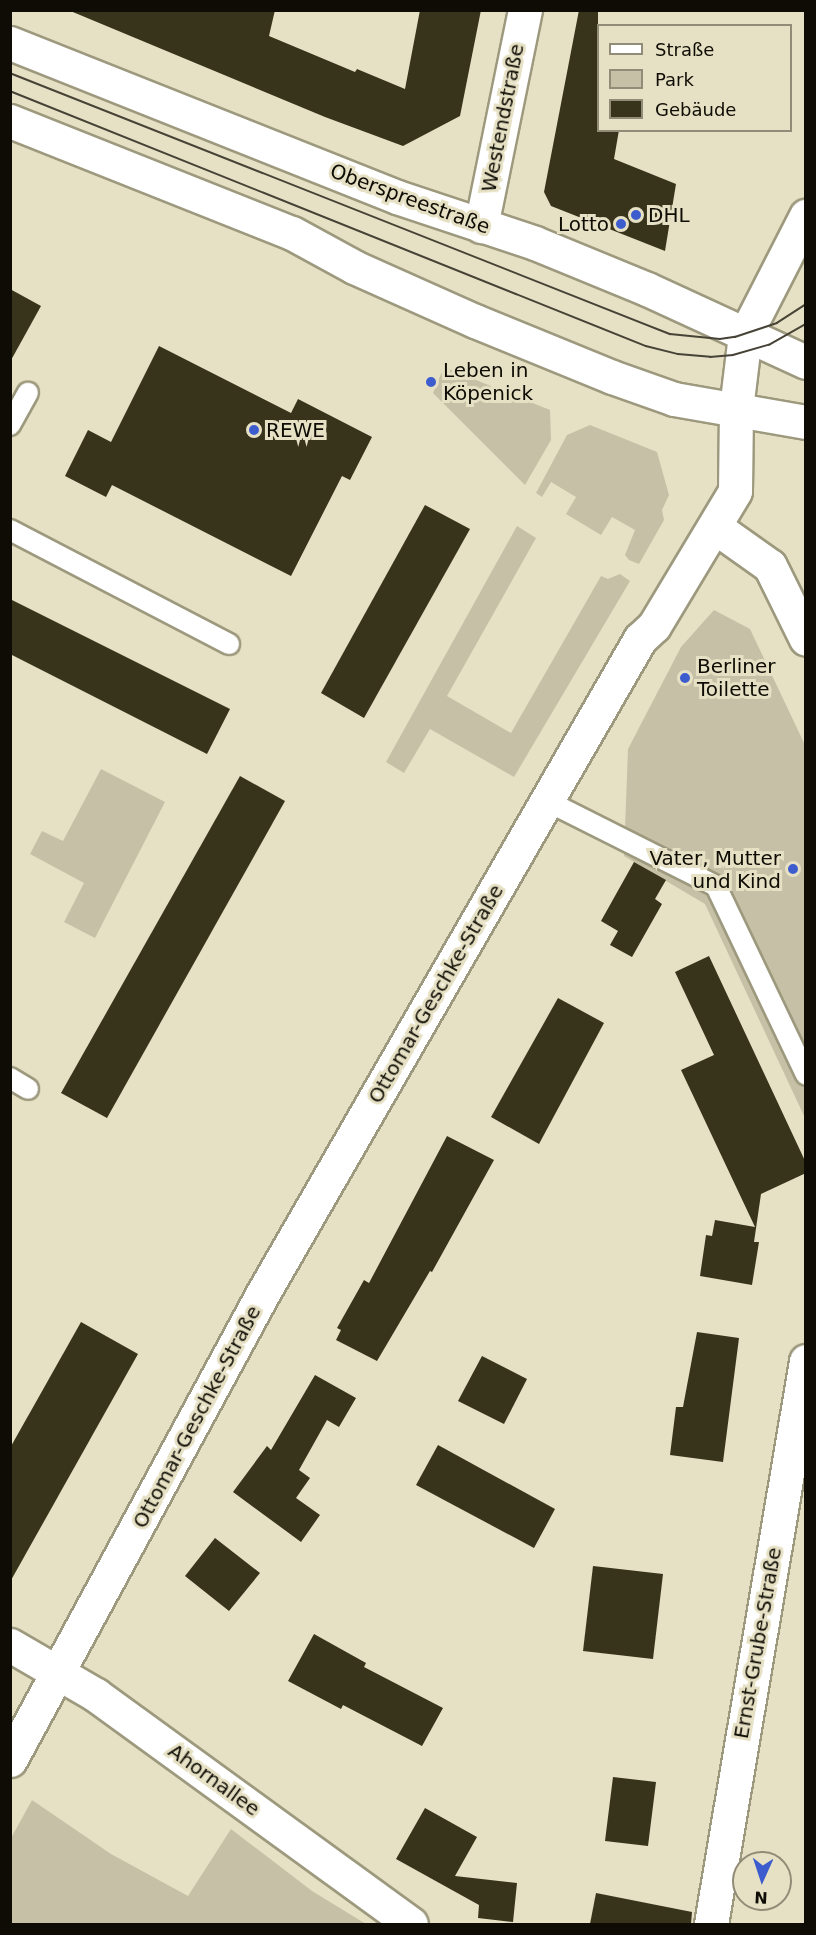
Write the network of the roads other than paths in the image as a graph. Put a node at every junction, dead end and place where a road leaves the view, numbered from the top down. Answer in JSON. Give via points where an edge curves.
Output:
{"nodes":[{"id":1,"x":525,"y":10,"type":"edge"},
{"id":2,"x":10,"y":43,"type":"edge"},
{"id":3,"x":10,"y":120,"type":"edge"},
{"id":4,"x":806,"y":216,"type":"edge"},
{"id":5,"x":482,"y":226,"type":"junction"},
{"id":6,"x":745,"y":335,"type":"junction"},
{"id":7,"x":806,"y":362,"type":"edge"},
{"id":8,"x":28,"y":393,"type":"dead end"},
{"id":9,"x":736,"y":409,"type":"junction"},
{"id":10,"x":806,"y":422,"type":"edge"},
{"id":11,"x":10,"y":425,"type":"edge"},
{"id":12,"x":715,"y":527,"type":"junction"},
{"id":13,"x":10,"y":530,"type":"edge"},
{"id":14,"x":806,"y":639,"type":"edge"},
{"id":15,"x":229,"y":644,"type":"dead end"},
{"id":16,"x":547,"y":801,"type":"junction"},
{"id":17,"x":806,"y":1075,"type":"edge"},
{"id":18,"x":10,"y":1078,"type":"edge"},
{"id":19,"x":28,"y":1089,"type":"dead end"},
{"id":20,"x":806,"y":1361,"type":"edge"},
{"id":21,"x":795,"y":1482,"type":"edge"},
{"id":22,"x":10,"y":1645,"type":"edge"},
{"id":23,"x":57,"y":1672,"type":"junction"},
{"id":24,"x":10,"y":1760,"type":"edge"},
{"id":25,"x":409,"y":1924,"type":"edge"},
{"id":26,"x":711,"y":1924,"type":"edge"}],
"edges":[{"from":1,"to":5,"type":"street","name":"Westendstraße"},
{"from":2,"to":5,"type":"street","name":"Oberspreestraße","via":[[397,197]]},
{"from":3,"to":9,"type":"street","via":[[292,233],[354,267],[594,370],[674,399]]},
{"from":4,"to":6,"type":"street","name":"Ottomar-Geschke-Straße"},
{"from":5,"to":6,"type":"street","name":"Oberspreestraße","via":[[518,236],[636,284]]},
{"from":6,"to":7,"type":"street","name":"Oberspreestraße"},
{"from":6,"to":9,"type":"street","name":"Ottomar-Geschke-Straße"},
{"from":8,"to":11,"type":"lane"},
{"from":9,"to":10,"type":"street"},
{"from":9,"to":12,"type":"street","name":"Ottomar-Geschke-Straße","via":[[735,491]]},
{"from":12,"to":14,"type":"street","via":[[770,566]]},
{"from":12,"to":16,"type":"street","name":"Ottomar-Geschke-Straße","via":[[654,626],[640,639]]},
{"from":13,"to":15,"type":"lane"},
{"from":16,"to":17,"type":"lane","via":[[716,886]]},
{"from":16,"to":23,"type":"street","name":"Ottomar-Geschke-Straße","via":[[263,1293]]},
{"from":18,"to":19,"type":"lane"},
{"from":20,"to":21,"type":"street","name":"Ernst-Grube-Straße"},
{"from":21,"to":26,"type":"street","name":"Ernst-Grube-Straße"},
{"from":22,"to":23,"type":"street","name":"Ahornallee"},
{"from":23,"to":24,"type":"street","name":"Ottomar-Geschke-Straße"},
{"from":23,"to":25,"type":"street","name":"Ahornallee","via":[[96,1695]]}]}
